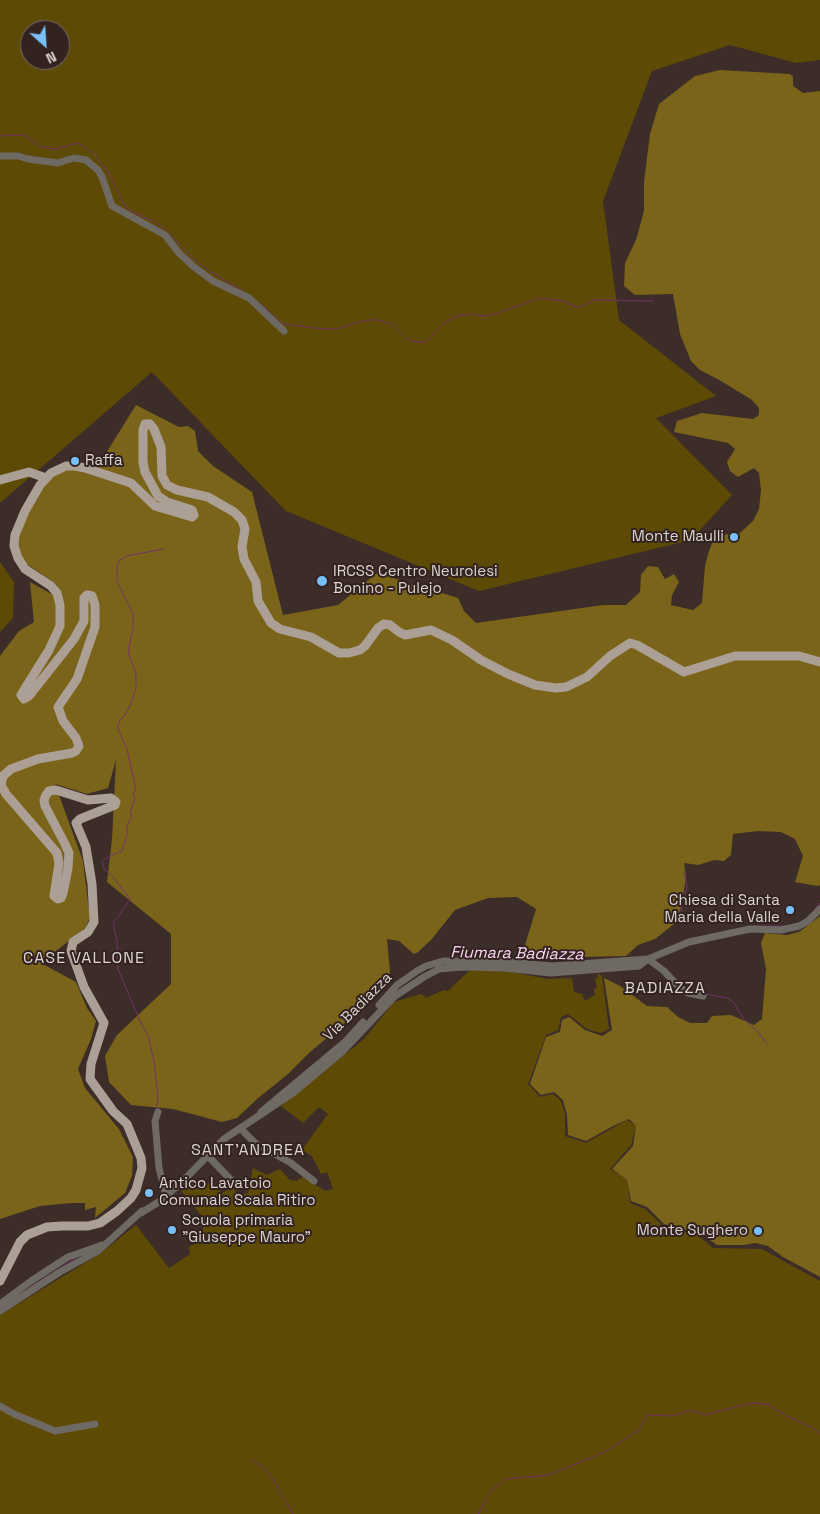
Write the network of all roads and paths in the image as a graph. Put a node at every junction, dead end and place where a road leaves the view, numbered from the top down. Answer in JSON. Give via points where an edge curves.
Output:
{"nodes":[{"id":1,"x":0,"y":156,"type":"edge"},
{"id":2,"x":284,"y":331,"type":"dead end"},
{"id":3,"x":46,"y":478,"type":"junction"},
{"id":4,"x":0,"y":480,"type":"edge"},
{"id":5,"x":820,"y":662,"type":"edge"},
{"id":6,"x":820,"y":909,"type":"edge"},
{"id":7,"x":648,"y":959,"type":"junction"},
{"id":8,"x":703,"y":996,"type":"dead end"},
{"id":9,"x":158,"y":1112,"type":"dead end"},
{"id":10,"x":240,"y":1128,"type":"junction"},
{"id":11,"x":207,"y":1155,"type":"junction"},
{"id":12,"x":231,"y":1180,"type":"dead end"},
{"id":13,"x":314,"y":1181,"type":"dead end"},
{"id":14,"x":166,"y":1194,"type":"junction"},
{"id":15,"x":107,"y":1244,"type":"junction"},
{"id":16,"x":0,"y":1281,"type":"edge"},
{"id":17,"x":0,"y":1304,"type":"edge"},
{"id":18,"x":0,"y":1311,"type":"edge"},
{"id":19,"x":0,"y":1406,"type":"edge"},
{"id":20,"x":96,"y":1424,"type":"dead end"}],
"edges":[{"from":1,"to":2,"type":"street","via":[[58,163],[74,158],[86,160],[102,177],[112,206],[165,235],[194,267],[249,298]]},
{"from":3,"to":4,"type":"main road","via":[[29,472]]},
{"from":3,"to":5,"type":"main road","via":[[64,466],[80,467],[131,483],[155,506],[192,517],[192,510],[160,498],[145,472],[143,430],[145,424],[149,424],[160,444],[162,476],[166,485],[208,497],[242,520],[245,529],[244,559],[256,582],[258,601],[270,623],[280,629],[311,636],[339,653],[360,650],[384,624],[405,634],[431,630],[508,674],[535,685],[556,688],[584,678],[630,643],[684,672],[735,656],[799,656]]},
{"from":3,"to":16,"type":"main road","via":[[25,511],[14,546],[25,569],[57,592],[60,626],[50,650],[21,695],[24,699],[29,696],[79,632],[84,621],[84,598],[92,596],[95,627],[77,679],[58,707],[79,746],[70,754],[38,759],[11,769],[3,776],[1,785],[57,853],[59,866],[54,896],[58,899],[62,896],[69,853],[44,804],[46,794],[56,790],[88,800],[111,798],[116,802],[76,823],[86,847],[94,920],[90,930],[73,942],[71,951],[84,987],[104,1023],[91,1064],[90,1079],[128,1126],[142,1162],[133,1195],[117,1211],[94,1225],[47,1227],[27,1234]]},
{"from":6,"to":7,"type":"street","name":"Via Badiazza","via":[[808,921],[794,928],[750,929],[689,942]]},
{"from":7,"to":8,"type":"street","via":[[679,988]]},
{"from":7,"to":10,"type":"street","name":"Via Badiazza","via":[[552,966],[444,961],[422,968],[345,1042]]},
{"from":9,"to":14,"type":"street","via":[[155,1121],[159,1168]]},
{"from":10,"to":11,"type":"street","name":"Via Badiazza"},
{"from":10,"to":13,"type":"street","via":[[254,1143],[291,1163]]},
{"from":11,"to":12,"type":"street"},
{"from":11,"to":14,"type":"street","name":"Via Badiazza"},
{"from":14,"to":15,"type":"street","name":"Via Badiazza"},
{"from":15,"to":17,"type":"street","via":[[68,1257]]},
{"from":15,"to":18,"type":"street"},
{"from":19,"to":20,"type":"street","via":[[55,1431]]}]}
